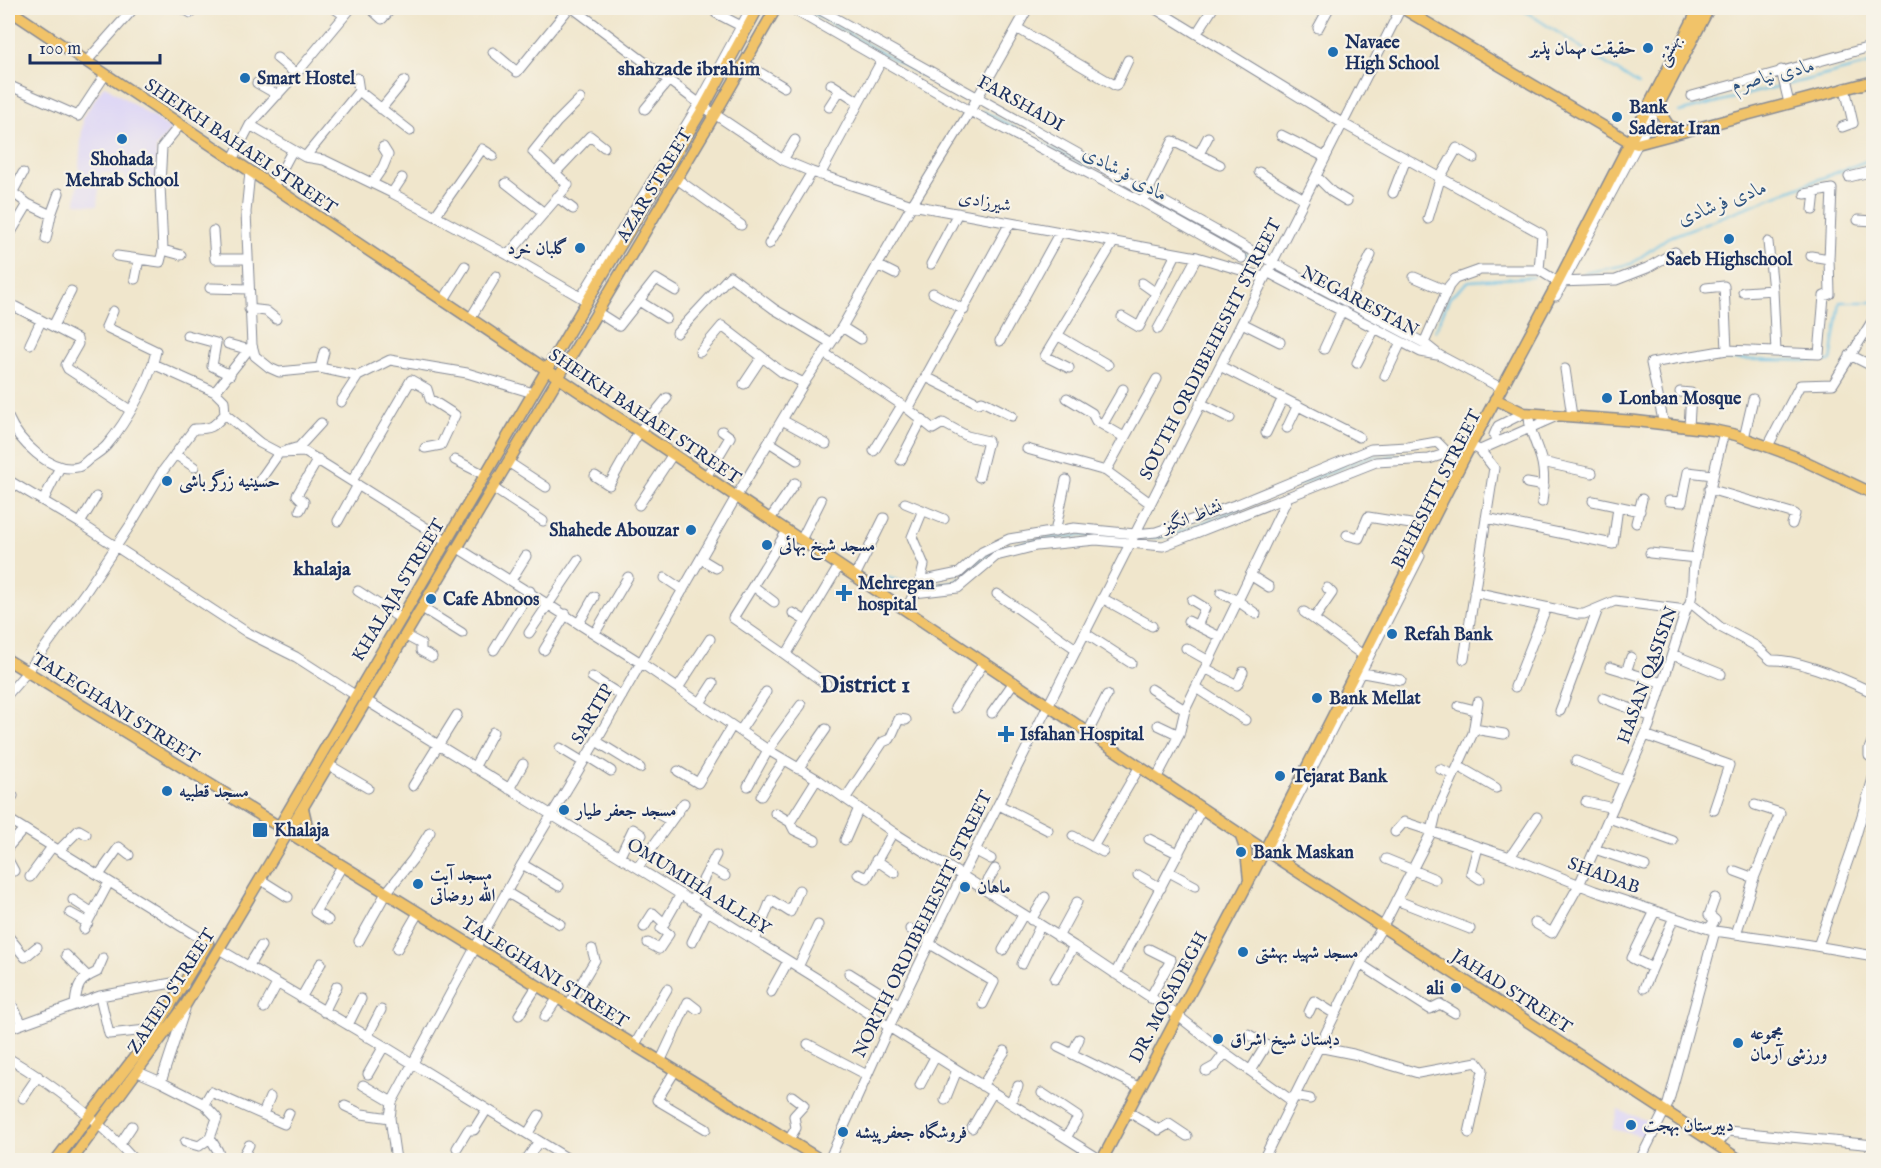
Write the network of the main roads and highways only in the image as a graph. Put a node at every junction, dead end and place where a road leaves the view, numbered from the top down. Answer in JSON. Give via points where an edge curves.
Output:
{"nodes":[{"id":1,"x":758,"y":8,"type":"edge"},
{"id":2,"x":776,"y":8,"type":"edge"},
{"id":3,"x":1401,"y":8,"type":"edge"},
{"id":4,"x":1699,"y":8,"type":"edge"},
{"id":5,"x":1709,"y":8,"type":"edge"},
{"id":6,"x":8,"y":9,"type":"edge"},
{"id":7,"x":1874,"y":81,"type":"edge"},
{"id":8,"x":1685,"y":131,"type":"junction"},
{"id":9,"x":1634,"y":146,"type":"junction"},
{"id":10,"x":546,"y":370,"type":"junction"},
{"id":11,"x":558,"y":378,"type":"junction"},
{"id":12,"x":1497,"y":400,"type":"junction"},
{"id":13,"x":516,"y":422,"type":"junction"},
{"id":14,"x":528,"y":429,"type":"junction"},
{"id":15,"x":1874,"y":494,"type":"edge"},
{"id":16,"x":427,"y":576,"type":"junction"},
{"id":17,"x":437,"y":582,"type":"junction"},
{"id":18,"x":8,"y":660,"type":"edge"},
{"id":19,"x":305,"y":794,"type":"junction"},
{"id":20,"x":298,"y":805,"type":"junction"},
{"id":21,"x":259,"y":815,"type":"junction"},
{"id":22,"x":284,"y":830,"type":"junction"},
{"id":23,"x":1240,"y":834,"type":"junction"},
{"id":24,"x":312,"y":847,"type":"junction"},
{"id":25,"x":1269,"y":848,"type":"junction"},
{"id":26,"x":1249,"y":881,"type":"junction"},
{"id":27,"x":208,"y":943,"type":"road end"},
{"id":28,"x":56,"y":1161,"type":"edge"},
{"id":29,"x":72,"y":1161,"type":"edge"},
{"id":30,"x":821,"y":1161,"type":"edge"},
{"id":31,"x":1101,"y":1161,"type":"edge"},
{"id":32,"x":1740,"y":1161,"type":"edge"}],
"edges":[{"from":1,"to":10,"type":"main road","name":"AZAR STREET","via":[[584,299]]},
{"from":2,"to":11,"type":"main road","name":"AZAR STREET"},
{"from":3,"to":9,"type":"main road"},
{"from":4,"to":9,"type":"main road","name":"BEHESHTI STREET"},
{"from":5,"to":8,"type":"main road","name":"بهشتی","via":[[1657,108],[1669,126]]},
{"from":6,"to":10,"type":"main road","name":"SHEIKH BAHAEI STREET"},
{"from":7,"to":8,"type":"main road"},
{"from":8,"to":9,"type":"main road"},
{"from":9,"to":12,"type":"main road","name":"BEHESHTI STREET"},
{"from":10,"to":11,"type":"main road","name":"SHEIKH BAHAEI STREET"},
{"from":10,"to":13,"type":"main road","name":"KHALAJA STREET"},
{"from":11,"to":14,"type":"main road","name":"KHALAJA STREET"},
{"from":11,"to":23,"type":"main road","name":"SHEIKH BAHAEI STREET"},
{"from":12,"to":15,"type":"main road","via":[[1527,413],[1724,432],[1768,446]]},
{"from":12,"to":25,"type":"main road","name":"BEHESHTI STREET","via":[[1475,448],[1463,460],[1429,526]]},
{"from":13,"to":14,"type":"main road"},
{"from":13,"to":16,"type":"main road","name":"KHALAJA STREET"},
{"from":14,"to":17,"type":"main road","name":"KHALAJA STREET"},
{"from":16,"to":17,"type":"main road"},
{"from":16,"to":19,"type":"main road","name":"KHALAJA STREET","via":[[355,695]]},
{"from":17,"to":19,"type":"main road","name":"KHALAJA STREET","via":[[329,765]]},
{"from":18,"to":21,"type":"main road","name":"TALEGHANI STREET"},
{"from":19,"to":20,"type":"main road","name":"KHALAJA STREET"},
{"from":20,"to":21,"type":"main road"},
{"from":20,"to":22,"type":"main road","name":"KHALAJA STREET"},
{"from":20,"to":24,"type":"main road"},
{"from":21,"to":22,"type":"main road","name":"TALEGHANI STREET"},
{"from":22,"to":24,"type":"main road","name":"TALEGHANI STREET"},
{"from":22,"to":29,"type":"main road","name":"ZAHED STREET","via":[[261,880],[186,1004]]},
{"from":23,"to":25,"type":"main road","name":"SHEIKH BAHAEI STREET"},
{"from":23,"to":26,"type":"main road"},
{"from":24,"to":30,"type":"main road","name":"TALEGHANI STREET"},
{"from":25,"to":26,"type":"main road","name":"DR. MOSADEGH"},
{"from":25,"to":32,"type":"main road","name":"JAHAD STREET","via":[[1382,927]]},
{"from":26,"to":31,"type":"main road","name":"DR. MOSADEGH"},
{"from":27,"to":28,"type":"main road","name":"ZAHED STREET","via":[[156,1029]]}]}
